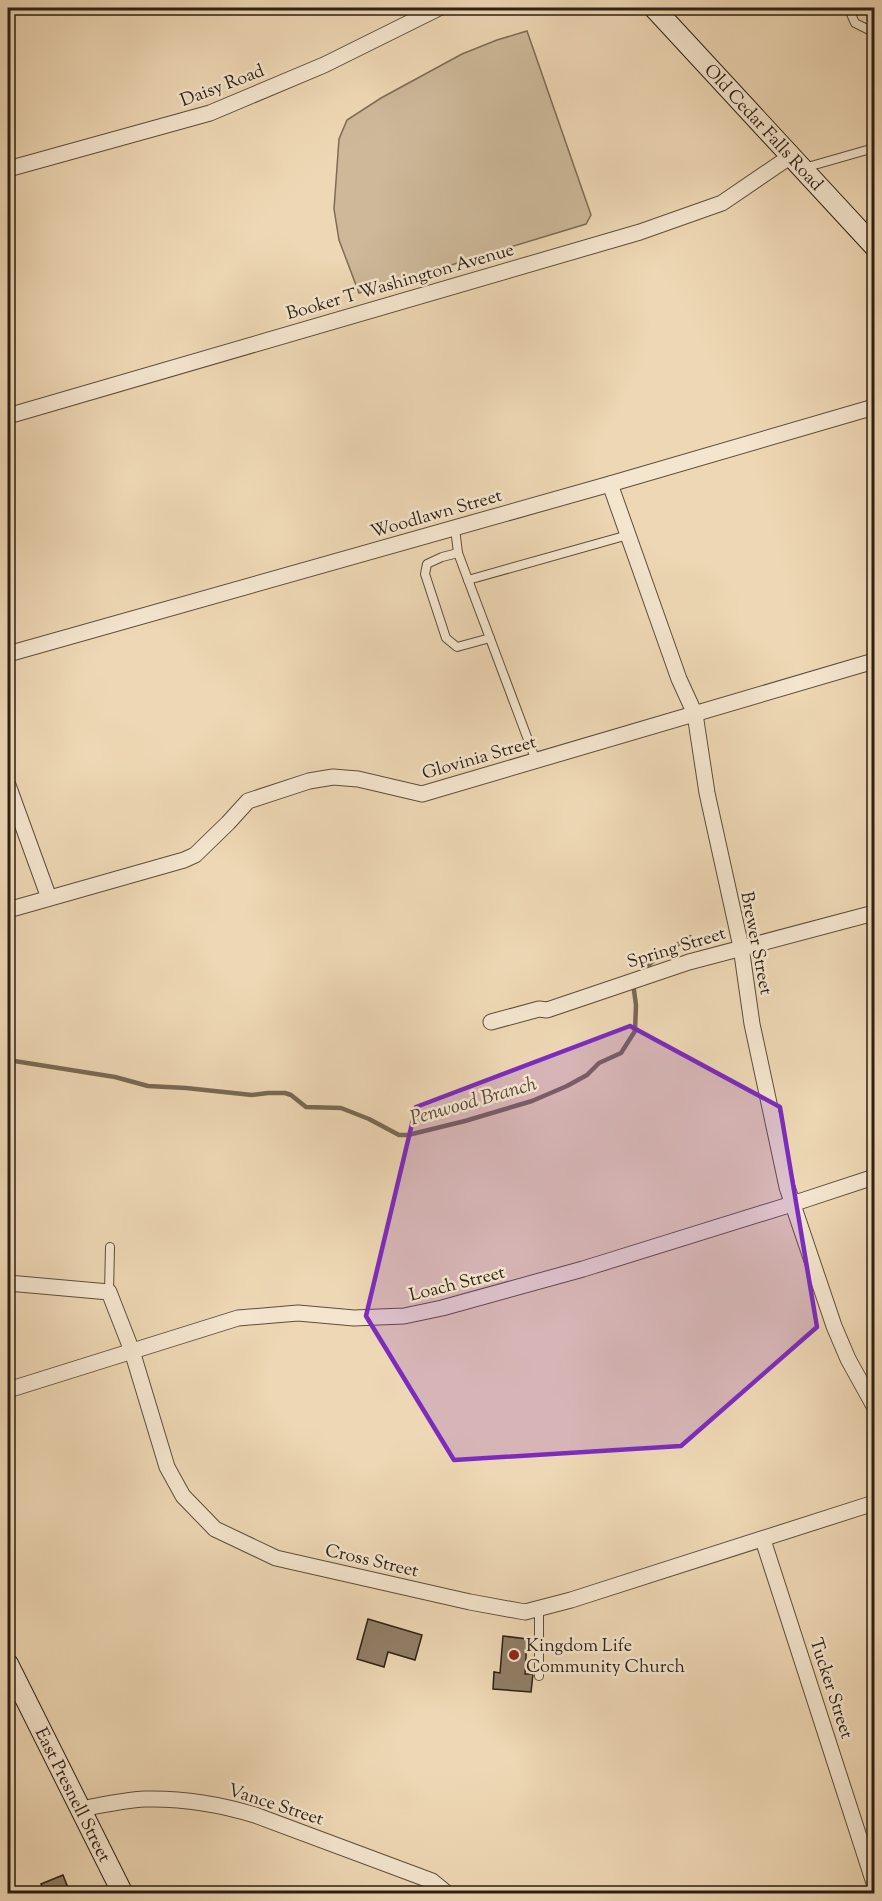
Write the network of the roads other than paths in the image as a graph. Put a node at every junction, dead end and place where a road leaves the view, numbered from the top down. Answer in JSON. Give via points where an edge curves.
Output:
{"nodes":[{"id":1,"x":439,"y":8,"type":"edge"},
{"id":2,"x":654,"y":8,"type":"edge"},
{"id":3,"x":854,"y":8,"type":"edge"},
{"id":4,"x":873,"y":29,"type":"edge"},
{"id":5,"x":874,"y":42,"type":"edge"},
{"id":6,"x":874,"y":148,"type":"edge"},
{"id":7,"x":796,"y":162,"type":"junction"},
{"id":8,"x":8,"y":169,"type":"edge"},
{"id":9,"x":874,"y":246,"type":"edge"},
{"id":10,"x":874,"y":407,"type":"edge"},
{"id":11,"x":8,"y":416,"type":"edge"},
{"id":12,"x":610,"y":484,"type":"junction"},
{"id":13,"x":455,"y":528,"type":"junction"},
{"id":14,"x":628,"y":535,"type":"junction"},
{"id":15,"x":459,"y":554,"type":"junction"},
{"id":16,"x":468,"y":580,"type":"junction"},
{"id":17,"x":490,"y":638,"type":"junction"},
{"id":18,"x":8,"y":654,"type":"edge"},
{"id":19,"x":874,"y":661,"type":"edge"},
{"id":20,"x":695,"y":714,"type":"junction"},
{"id":21,"x":536,"y":761,"type":"junction"},
{"id":22,"x":8,"y":785,"type":"edge"},
{"id":23,"x":49,"y":898,"type":"junction"},
{"id":24,"x":8,"y":910,"type":"edge"},
{"id":25,"x":874,"y":913,"type":"edge"},
{"id":26,"x":741,"y":948,"type":"junction"},
{"id":27,"x":491,"y":1022,"type":"dead end"},
{"id":28,"x":874,"y":1177,"type":"edge"},
{"id":29,"x":792,"y":1204,"type":"junction"},
{"id":30,"x":110,"y":1247,"type":"dead end"},
{"id":31,"x":8,"y":1283,"type":"edge"},
{"id":32,"x":109,"y":1292,"type":"junction"},
{"id":33,"x":132,"y":1351,"type":"junction"},
{"id":34,"x":8,"y":1390,"type":"edge"},
{"id":35,"x":874,"y":1406,"type":"edge"},
{"id":36,"x":874,"y":1503,"type":"edge"},
{"id":37,"x":763,"y":1539,"type":"junction"},
{"id":38,"x":539,"y":1608,"type":"junction"},
{"id":39,"x":8,"y":1664,"type":"edge"},
{"id":40,"x":539,"y":1676,"type":"dead end"},
{"id":41,"x":81,"y":1809,"type":"junction"},
{"id":42,"x":874,"y":1883,"type":"edge"},
{"id":43,"x":123,"y":1893,"type":"edge"},
{"id":44,"x":448,"y":1893,"type":"edge"}],
"edges":[{"from":1,"to":8,"type":"street","name":"Daisy Road","via":[[324,65],[210,113]]},
{"from":2,"to":7,"type":"street","name":"Old Cedar Falls Road"},
{"from":3,"to":4,"type":"lane","via":[[851,14],[855,23]]},
{"from":4,"to":5,"type":"lane"},
{"from":6,"to":7,"type":"lane"},
{"from":7,"to":9,"type":"street","name":"Old Cedar Falls Road"},
{"from":7,"to":11,"type":"street","name":"Booker T Washington Avenue","via":[[722,203],[640,232]]},
{"from":10,"to":12,"type":"street","name":"Woodlawn Street"},
{"from":12,"to":13,"type":"street","name":"Woodlawn Street"},
{"from":12,"to":14,"type":"street","name":"Brewer Street"},
{"from":13,"to":15,"type":"lane"},
{"from":13,"to":18,"type":"street","name":"Woodlawn Street"},
{"from":14,"to":16,"type":"lane"},
{"from":14,"to":20,"type":"street","name":"Brewer Street"},
{"from":15,"to":16,"type":"lane"},
{"from":15,"to":17,"type":"lane","via":[[427,564],[425,574],[446,638],[457,647]]},
{"from":16,"to":17,"type":"lane"},
{"from":17,"to":21,"type":"lane"},
{"from":19,"to":20,"type":"street","name":"Glovinia Street"},
{"from":20,"to":21,"type":"street","name":"Glovinia Street"},
{"from":20,"to":26,"type":"street","name":"Brewer Street","via":[[707,793]]},
{"from":21,"to":23,"type":"street","name":"Glovinia Street","via":[[422,794],[358,779],[333,777],[309,781],[248,801],[195,855],[184,860]]},
{"from":22,"to":23,"type":"street"},
{"from":23,"to":24,"type":"street","name":"Glovinia Street"},
{"from":25,"to":26,"type":"street","name":"Spring Street"},
{"from":26,"to":27,"type":"street","name":"Spring Street","via":[[547,1010]]},
{"from":26,"to":29,"type":"street","name":"Brewer Street","via":[[759,1059]]},
{"from":28,"to":29,"type":"street","name":"Loach Street"},
{"from":29,"to":33,"type":"street","name":"Loach Street","via":[[424,1313],[354,1318],[298,1313],[237,1318]]},
{"from":29,"to":35,"type":"street","name":"Brewer Street","via":[[834,1326]]},
{"from":30,"to":32,"type":"lane"},
{"from":31,"to":32,"type":"street"},
{"from":32,"to":33,"type":"street","name":"Cross Street"},
{"from":33,"to":34,"type":"street","name":"Loach Street"},
{"from":33,"to":38,"type":"street","name":"Cross Street","via":[[167,1467],[183,1496],[215,1529],[276,1558],[470,1602],[525,1612]]},
{"from":36,"to":37,"type":"street","name":"Cross Street"},
{"from":37,"to":38,"type":"street","name":"Cross Street"},
{"from":37,"to":42,"type":"street","name":"Tucker Street"},
{"from":38,"to":40,"type":"lane"},
{"from":39,"to":41,"type":"street","name":"East Presnell Street"},
{"from":41,"to":43,"type":"street","name":"East Presnell Street"},
{"from":41,"to":44,"type":"street","name":"Vance Street","via":[[143,1799],[189,1799],[226,1806],[432,1881]]}]}
